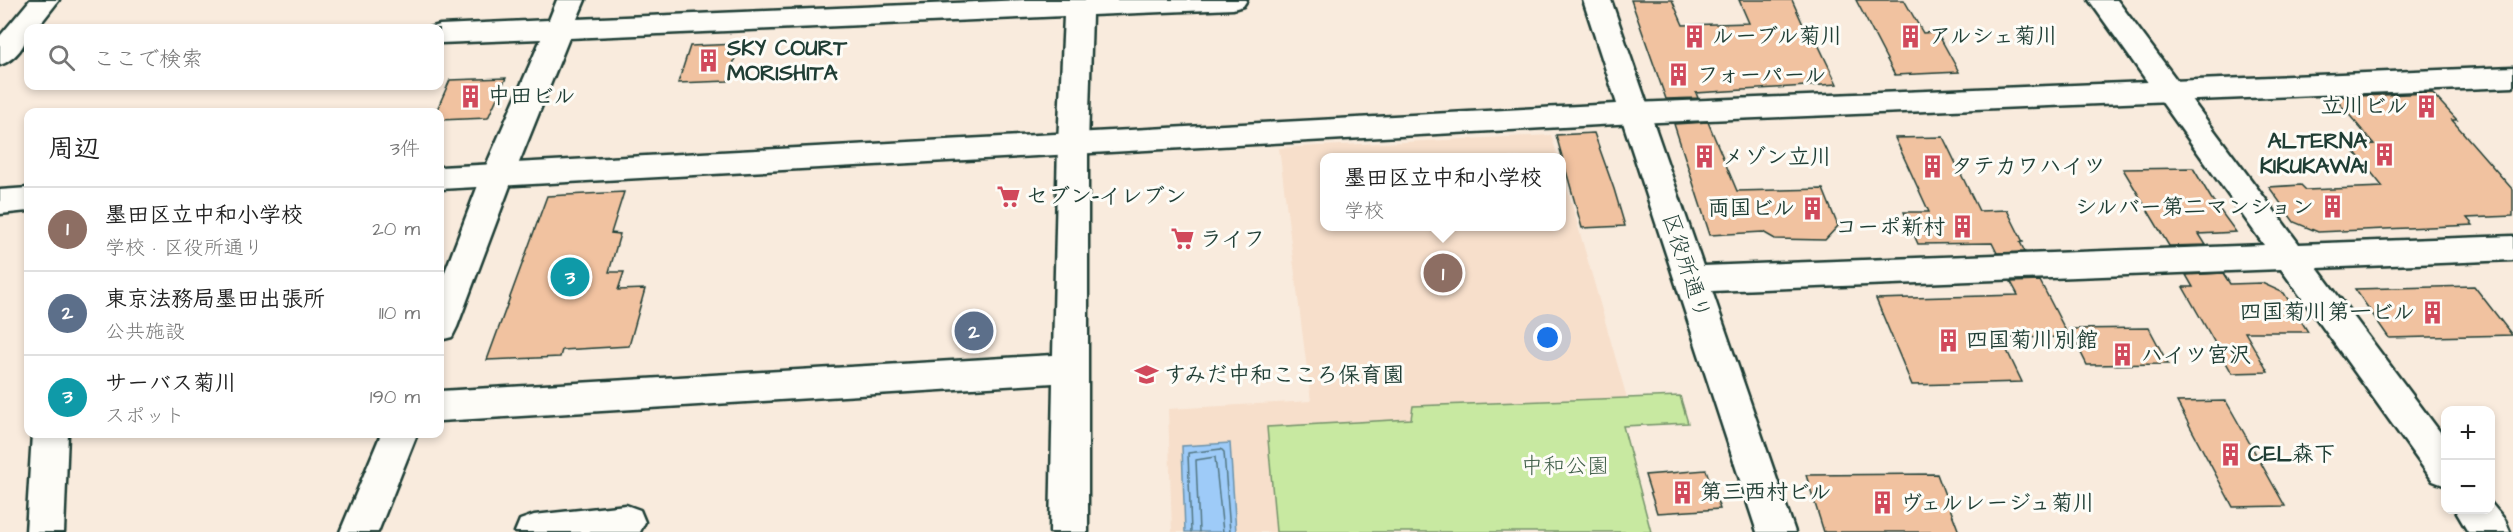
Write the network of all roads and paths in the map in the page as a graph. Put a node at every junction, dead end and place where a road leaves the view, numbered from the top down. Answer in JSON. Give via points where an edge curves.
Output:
{"nodes":[{"id":1,"x":45,"y":0,"type":"edge"},
{"id":2,"x":571,"y":0,"type":"edge"},
{"id":3,"x":1233,"y":0,"type":"edge"},
{"id":4,"x":1597,"y":0,"type":"edge"},
{"id":5,"x":2103,"y":0,"type":"edge"},
{"id":6,"x":1079,"y":3,"type":"edge"},
{"id":7,"x":25,"y":24,"type":"edge"},
{"id":8,"x":24,"y":26,"type":"edge"},
{"id":9,"x":560,"y":29,"type":"junction"},
{"id":10,"x":444,"y":34,"type":"edge"},
{"id":11,"x":24,"y":53,"type":"edge"},
{"id":12,"x":0,"y":55,"type":"edge"},
{"id":13,"x":2513,"y":77,"type":"edge"},
{"id":14,"x":2169,"y":91,"type":"junction"},
{"id":15,"x":1635,"y":113,"type":"junction"},
{"id":16,"x":1073,"y":144,"type":"junction"},
{"id":17,"x":498,"y":175,"type":"junction"},
{"id":18,"x":444,"y":178,"type":"edge"},
{"id":19,"x":24,"y":200,"type":"edge"},
{"id":20,"x":0,"y":202,"type":"edge"},
{"id":21,"x":2513,"y":248,"type":"edge"},
{"id":22,"x":2290,"y":257,"type":"junction"},
{"id":23,"x":450,"y":273,"type":"edge"},
{"id":24,"x":1689,"y":279,"type":"junction"},
{"id":25,"x":444,"y":305,"type":"edge"},
{"id":26,"x":1071,"y":368,"type":"junction"},
{"id":27,"x":444,"y":406,"type":"edge"},
{"id":28,"x":50,"y":438,"type":"edge"},
{"id":29,"x":397,"y":438,"type":"edge"},
{"id":30,"x":2441,"y":465,"type":"edge"},
{"id":31,"x":2477,"y":514,"type":"edge"},
{"id":32,"x":626,"y":522,"type":"dead end"},
{"id":33,"x":45,"y":532,"type":"edge"},
{"id":34,"x":359,"y":532,"type":"edge"},
{"id":35,"x":534,"y":532,"type":"edge"},
{"id":36,"x":1069,"y":532,"type":"edge"},
{"id":37,"x":1776,"y":532,"type":"edge"},
{"id":38,"x":2491,"y":532,"type":"edge"}],
"edges":[{"from":1,"to":7,"type":"street"},
{"from":2,"to":9,"type":"street"},
{"from":3,"to":6,"type":"street"},
{"from":4,"to":15,"type":"street","name":"区役所通り"},
{"from":5,"to":14,"type":"street"},
{"from":6,"to":9,"type":"street"},
{"from":6,"to":16,"type":"street"},
{"from":8,"to":12,"type":"street"},
{"from":9,"to":10,"type":"street"},
{"from":9,"to":17,"type":"street"},
{"from":11,"to":12,"type":"street"},
{"from":13,"to":14,"type":"street"},
{"from":14,"to":15,"type":"street"},
{"from":14,"to":22,"type":"street"},
{"from":15,"to":16,"type":"street"},
{"from":15,"to":24,"type":"street","name":"区役所通り"},
{"from":16,"to":17,"type":"street"},
{"from":16,"to":26,"type":"street"},
{"from":17,"to":18,"type":"street"},
{"from":17,"to":23,"type":"street"},
{"from":19,"to":20,"type":"street"},
{"from":21,"to":22,"type":"street"},
{"from":22,"to":24,"type":"street"},
{"from":22,"to":30,"type":"street"},
{"from":23,"to":25,"type":"street"},
{"from":24,"to":37,"type":"street","name":"区役所通り"},
{"from":26,"to":27,"type":"street"},
{"from":26,"to":36,"type":"street"},
{"from":28,"to":33,"type":"street"},
{"from":29,"to":34,"type":"street"},
{"from":31,"to":38,"type":"street"},
{"from":32,"to":35,"type":"street"}]}
